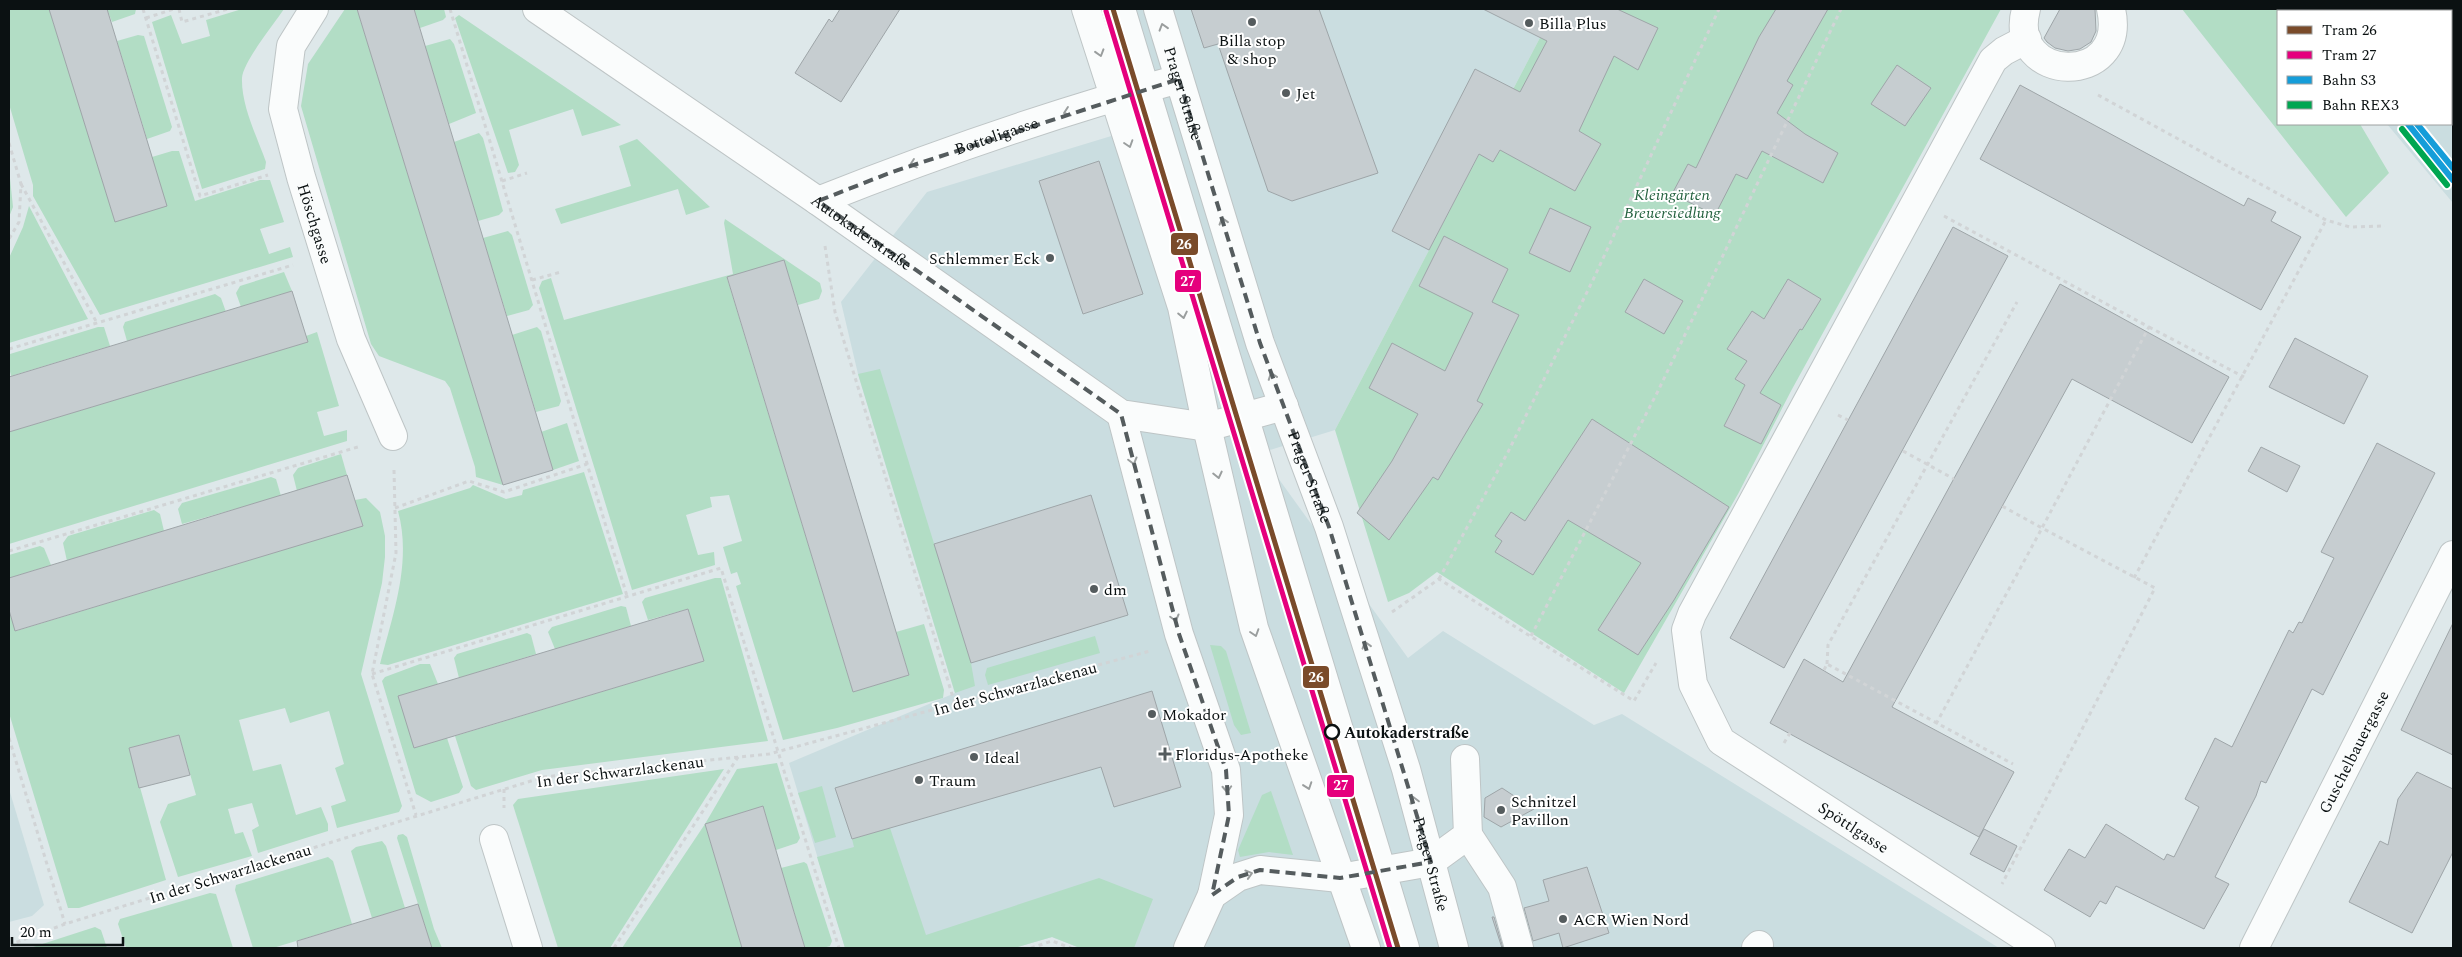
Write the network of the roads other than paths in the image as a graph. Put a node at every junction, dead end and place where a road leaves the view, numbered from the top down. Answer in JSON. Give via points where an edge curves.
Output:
{"nodes":[{"id":1,"x":314,"y":9,"type":"edge"},
{"id":2,"x":537,"y":9,"type":"edge"},
{"id":3,"x":1086,"y":9,"type":"edge"},
{"id":4,"x":1121,"y":9,"type":"edge"},
{"id":5,"x":1158,"y":9,"type":"edge"},
{"id":6,"x":2026,"y":9,"type":"edge"},
{"id":7,"x":2111,"y":9,"type":"edge"},
{"id":8,"x":2027,"y":40,"type":"junction"},
{"id":9,"x":1146,"y":88,"type":"junction"},
{"id":10,"x":818,"y":201,"type":"junction"},
{"id":11,"x":1284,"y":406,"type":"junction"},
{"id":12,"x":1121,"y":414,"type":"junction"},
{"id":13,"x":1245,"y":417,"type":"junction"},
{"id":14,"x":1207,"y":427,"type":"junction"},
{"id":15,"x":393,"y":436,"type":"road end"},
{"id":16,"x":2453,"y":555,"type":"edge"},
{"id":17,"x":1465,"y":759,"type":"dead end"},
{"id":18,"x":1468,"y":835,"type":"junction"},
{"id":19,"x":494,"y":839,"type":"dead end"},
{"id":20,"x":1431,"y":862,"type":"junction"},
{"id":21,"x":1382,"y":871,"type":"junction"},
{"id":22,"x":1340,"y":878,"type":"junction"},
{"id":23,"x":1212,"y":895,"type":"junction"},
{"id":24,"x":528,"y":948,"type":"edge"},
{"id":25,"x":1188,"y":948,"type":"edge"},
{"id":26,"x":1366,"y":948,"type":"edge"},
{"id":27,"x":1405,"y":948,"type":"edge"},
{"id":28,"x":1454,"y":948,"type":"edge"},
{"id":29,"x":1518,"y":948,"type":"edge"},
{"id":30,"x":2041,"y":948,"type":"edge"},
{"id":31,"x":2254,"y":948,"type":"edge"}],
"edges":[{"from":1,"to":15,"type":"street","name":"Höschgasse","via":[[291,46],[284,109],[351,339]]},
{"from":2,"to":10,"type":"street","name":"Autokaderstraße"},
{"from":3,"to":9,"type":"street","name":"Prager Straße","one_way":true},
{"from":4,"to":9,"type":"street"},
{"from":9,"to":5,"type":"street","name":"Prager Straße","one_way":true},
{"from":6,"to":8,"type":"street","via":[[2023,18]]},
{"from":7,"to":8,"type":"street","via":[[2114,21],[2111,39],[2102,54],[2088,64],[2070,68],[2053,65],[2040,58]]},
{"from":8,"to":30,"type":"street","name":"Spöttlgasse","via":[[1993,60],[1686,630],[1693,684],[1721,741]]},
{"from":9,"to":10,"type":"street","name":"Bottoligasse","one_way":true,"via":[[892,172]]},
{"from":11,"to":9,"type":"street","name":"Prager Straße","one_way":true,"via":[[1260,343]]},
{"from":9,"to":13,"type":"street"},
{"from":9,"to":14,"type":"street","name":"Prager Straße","one_way":true,"via":[[1182,307]]},
{"from":10,"to":12,"type":"street","name":"Autokaderstraße"},
{"from":11,"to":13,"type":"street","name":"Autokaderstraße"},
{"from":20,"to":11,"type":"street","name":"Prager Straße","one_way":true,"via":[[1406,769],[1329,527]]},
{"from":12,"to":14,"type":"street","name":"Autokaderstraße"},
{"from":12,"to":23,"type":"street","one_way":true,"via":[[1182,641],[1226,770],[1229,815]]},
{"from":13,"to":14,"type":"street","name":"Autokaderstraße"},
{"from":13,"to":21,"type":"street"},
{"from":14,"to":22,"type":"street","name":"Prager Straße","one_way":true,"via":[[1254,628]]},
{"from":16,"to":31,"type":"street","name":"Guschelbauergasse"},
{"from":17,"to":18,"type":"street"},
{"from":18,"to":20,"type":"street"},
{"from":18,"to":29,"type":"street","via":[[1502,887]]},
{"from":19,"to":24,"type":"street"},
{"from":20,"to":21,"type":"street"},
{"from":20,"to":28,"type":"street","name":"Prager Straße"},
{"from":21,"to":22,"type":"street"},
{"from":21,"to":27,"type":"street"},
{"from":23,"to":22,"type":"street","one_way":true,"via":[[1238,877],[1260,870]]},
{"from":22,"to":26,"type":"street","name":"Prager Straße"},
{"from":23,"to":25,"type":"street"}]}
